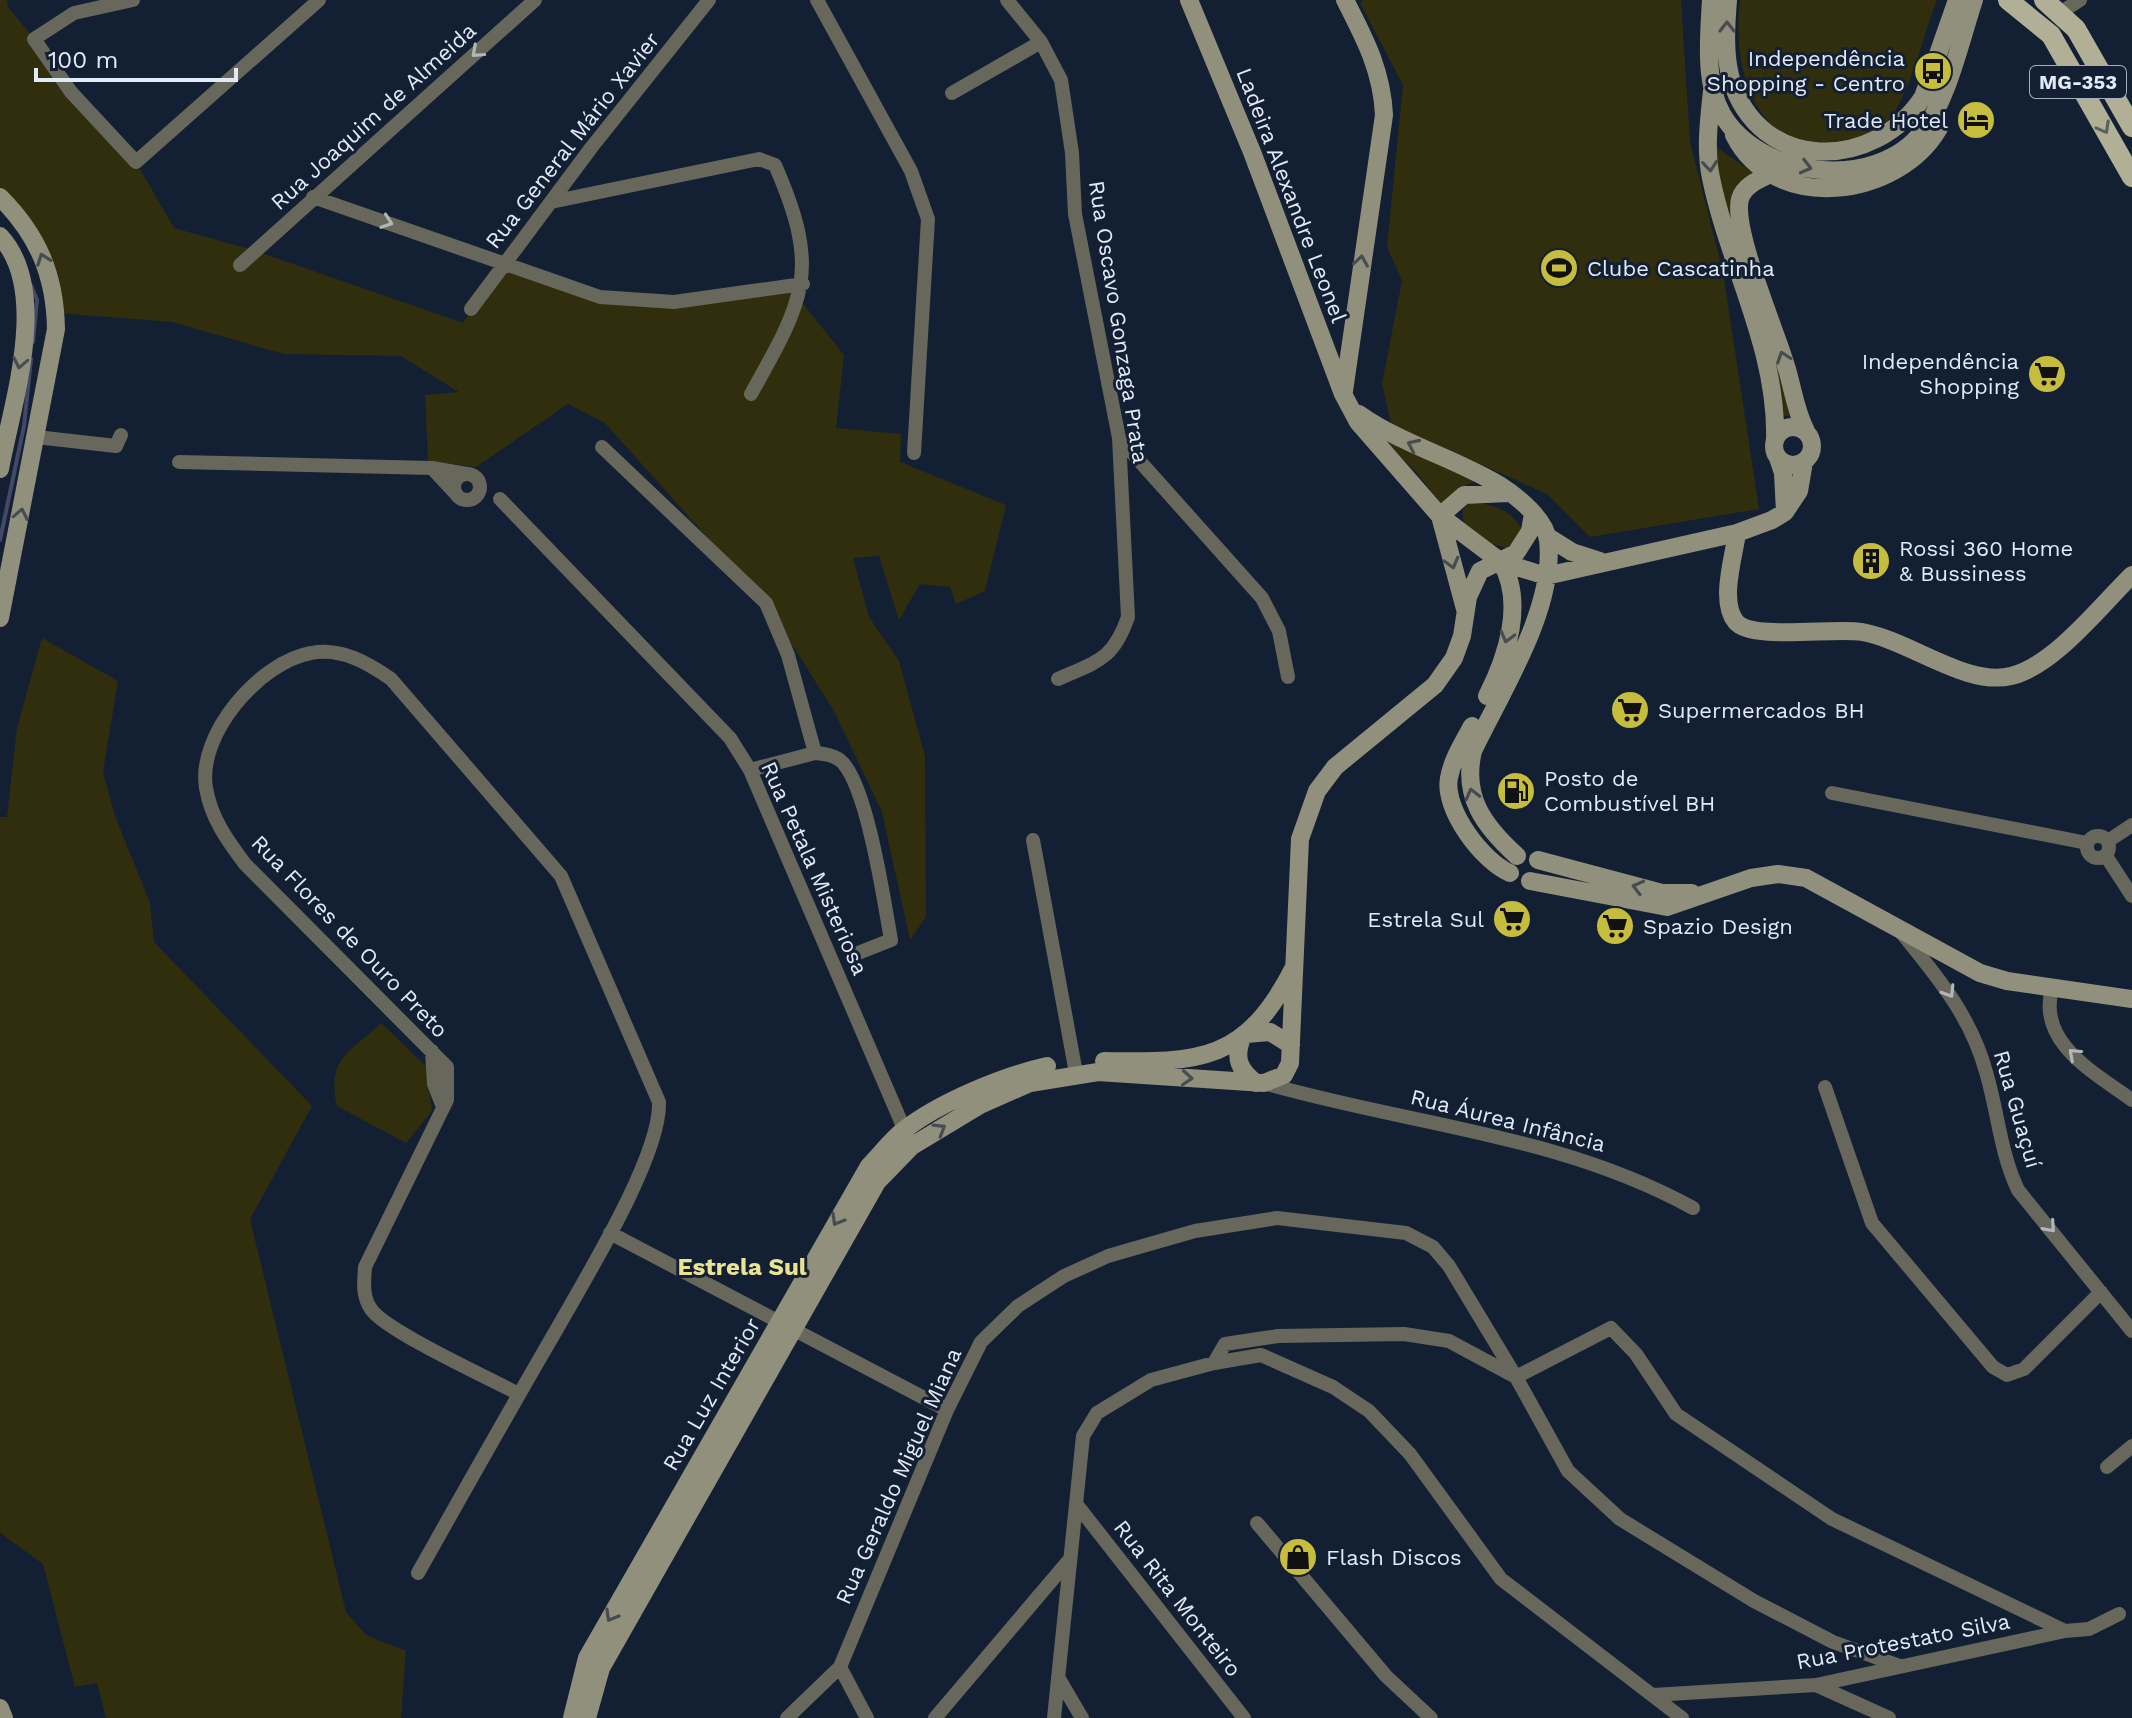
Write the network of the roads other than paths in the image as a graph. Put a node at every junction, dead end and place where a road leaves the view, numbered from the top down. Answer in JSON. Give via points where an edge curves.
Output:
{"nodes":[{"id":1,"x":133,"y":0,"type":"edge"},
{"id":2,"x":319,"y":0,"type":"edge"},
{"id":3,"x":535,"y":0,"type":"edge"},
{"id":4,"x":709,"y":0,"type":"edge"},
{"id":5,"x":817,"y":0,"type":"edge"},
{"id":6,"x":1007,"y":0,"type":"edge"},
{"id":7,"x":1189,"y":0,"type":"edge"},
{"id":8,"x":1345,"y":0,"type":"edge"},
{"id":9,"x":1711,"y":0,"type":"edge"},
{"id":10,"x":1728,"y":0,"type":"edge"},
{"id":11,"x":2008,"y":0,"type":"edge"},
{"id":12,"x":2080,"y":0,"type":"edge"},
{"id":13,"x":2052,"y":6,"type":"edge"},
{"id":14,"x":1963,"y":8,"type":"edge"},
{"id":15,"x":1960,"y":40,"type":"junction"},
{"id":16,"x":1041,"y":42,"type":"junction"},
{"id":17,"x":1713,"y":89,"type":"junction"},
{"id":18,"x":952,"y":93,"type":"dead end"},
{"id":19,"x":2126,"y":105,"type":"edge"},
{"id":20,"x":1730,"y":126,"type":"junction"},
{"id":21,"x":2132,"y":127,"type":"edge"},
{"id":22,"x":1773,"y":173,"type":"junction"},
{"id":23,"x":2132,"y":177,"type":"edge"},
{"id":24,"x":0,"y":197,"type":"edge"},
{"id":25,"x":313,"y":197,"type":"junction"},
{"id":26,"x":551,"y":202,"type":"junction"},
{"id":27,"x":0,"y":236,"type":"edge"},
{"id":28,"x":505,"y":262,"type":"junction"},
{"id":29,"x":240,"y":265,"type":"dead end"},
{"id":30,"x":803,"y":284,"type":"junction"},
{"id":31,"x":471,"y":309,"type":"dead end"},
{"id":32,"x":751,"y":394,"type":"dead end"},
{"id":33,"x":1347,"y":401,"type":"junction"},
{"id":34,"x":1806,"y":431,"type":"junction"},
{"id":35,"x":121,"y":435,"type":"dead end"},
{"id":36,"x":36,"y":437,"type":"junction"},
{"id":37,"x":1119,"y":438,"type":"junction"},
{"id":38,"x":602,"y":447,"type":"dead end"},
{"id":39,"x":1776,"y":450,"type":"junction"},
{"id":40,"x":914,"y":453,"type":"dead end"},
{"id":41,"x":179,"y":462,"type":"dead end"},
{"id":42,"x":1804,"y":462,"type":"junction"},
{"id":43,"x":432,"y":468,"type":"junction"},
{"id":44,"x":0,"y":469,"type":"edge"},
{"id":45,"x":471,"y":475,"type":"junction"},
{"id":46,"x":1512,"y":494,"type":"junction"},
{"id":47,"x":464,"y":497,"type":"junction"},
{"id":48,"x":500,"y":499,"type":"junction"},
{"id":49,"x":1785,"y":512,"type":"junction"},
{"id":50,"x":1533,"y":514,"type":"junction"},
{"id":51,"x":1440,"y":516,"type":"junction"},
{"id":52,"x":1737,"y":533,"type":"junction"},
{"id":53,"x":1548,"y":537,"type":"junction"},
{"id":54,"x":1603,"y":561,"type":"junction"},
{"id":55,"x":1501,"y":562,"type":"junction"},
{"id":56,"x":1578,"y":568,"type":"junction"},
{"id":57,"x":2132,"y":575,"type":"edge"},
{"id":58,"x":1546,"y":576,"type":"junction"},
{"id":59,"x":1465,"y":609,"type":"junction"},
{"id":60,"x":1539,"y":610,"type":"junction"},
{"id":61,"x":0,"y":618,"type":"edge"},
{"id":62,"x":1288,"y":677,"type":"dead end"},
{"id":63,"x":1058,"y":679,"type":"dead end"},
{"id":64,"x":815,"y":753,"type":"junction"},
{"id":65,"x":750,"y":770,"type":"junction"},
{"id":66,"x":1832,"y":793,"type":"dead end"},
{"id":67,"x":2132,"y":825,"type":"edge"},
{"id":68,"x":1033,"y":840,"type":"dead end"},
{"id":69,"x":2107,"y":848,"type":"junction"},
{"id":70,"x":1538,"y":860,"type":"junction"},
{"id":71,"x":1513,"y":864,"type":"junction"},
{"id":72,"x":1530,"y":881,"type":"junction"},
{"id":73,"x":1714,"y":891,"type":"junction"},
{"id":74,"x":2132,"y":896,"type":"edge"},
{"id":75,"x":1901,"y":931,"type":"junction"},
{"id":76,"x":853,"y":955,"type":"dead end"},
{"id":77,"x":1298,"y":960,"type":"junction"},
{"id":78,"x":2052,"y":989,"type":"junction"},
{"id":79,"x":2129,"y":998,"type":"edge"},
{"id":80,"x":1244,"y":1036,"type":"junction"},
{"id":81,"x":1291,"y":1054,"type":"junction"},
{"id":82,"x":1076,"y":1066,"type":"junction"},
{"id":83,"x":1260,"y":1083,"type":"junction"},
{"id":84,"x":1825,"y":1087,"type":"dead end"},
{"id":85,"x":1305,"y":1095,"type":"junction"},
{"id":86,"x":2132,"y":1100,"type":"edge"},
{"id":87,"x":908,"y":1138,"type":"junction"},
{"id":88,"x":1693,"y":1208,"type":"dead end"},
{"id":89,"x":610,"y":1233,"type":"junction"},
{"id":90,"x":2101,"y":1292,"type":"junction"},
{"id":91,"x":787,"y":1324,"type":"junction"},
{"id":92,"x":2132,"y":1331,"type":"edge"},
{"id":93,"x":1214,"y":1363,"type":"junction"},
{"id":94,"x":1516,"y":1377,"type":"junction"},
{"id":95,"x":519,"y":1394,"type":"junction"},
{"id":96,"x":947,"y":1410,"type":"junction"},
{"id":97,"x":2132,"y":1446,"type":"edge"},
{"id":98,"x":2107,"y":1467,"type":"dead end"},
{"id":99,"x":1077,"y":1505,"type":"junction"},
{"id":100,"x":1257,"y":1523,"type":"dead end"},
{"id":101,"x":1070,"y":1559,"type":"junction"},
{"id":102,"x":418,"y":1573,"type":"dead end"},
{"id":103,"x":2119,"y":1614,"type":"dead end"},
{"id":104,"x":2065,"y":1631,"type":"junction"},
{"id":105,"x":1900,"y":1666,"type":"junction"},
{"id":106,"x":840,"y":1667,"type":"junction"},
{"id":107,"x":1058,"y":1676,"type":"junction"},
{"id":108,"x":1816,"y":1685,"type":"junction"},
{"id":109,"x":1653,"y":1695,"type":"junction"},
{"id":110,"x":0,"y":1708,"type":"edge"},
{"id":111,"x":4,"y":1718,"type":"edge"},
{"id":112,"x":572,"y":1718,"type":"edge"},
{"id":113,"x":587,"y":1718,"type":"edge"},
{"id":114,"x":787,"y":1718,"type":"edge"},
{"id":115,"x":867,"y":1718,"type":"edge"},
{"id":116,"x":935,"y":1718,"type":"edge"},
{"id":117,"x":1054,"y":1718,"type":"edge"},
{"id":118,"x":1082,"y":1718,"type":"edge"},
{"id":119,"x":1244,"y":1718,"type":"edge"},
{"id":120,"x":1431,"y":1718,"type":"edge"},
{"id":121,"x":1682,"y":1718,"type":"edge"},
{"id":122,"x":1889,"y":1718,"type":"edge"}],
"edges":[{"from":1,"to":2,"type":"street","via":[[74,13],[34,39],[71,92],[136,162]]},
{"from":3,"to":25,"type":"street","name":"Rua Joaquim de Almeida","one_way":true},
{"from":4,"to":26,"type":"street","name":"Rua General Mário Xavier"},
{"from":5,"to":40,"type":"street","via":[[911,171],[928,219]]},
{"from":6,"to":16,"type":"street","name":"Rua Oscavo Gonzaga Prata"},
{"from":7,"to":33,"type":"main road","name":"Ladeira Alexandre Leonel"},
{"from":33,"to":8,"type":"main road","one_way":true,"via":[[1384,115],[1374,56]]},
{"from":9,"to":17,"type":"main road"},
{"from":14,"to":10,"type":"main road","one_way":true,"via":[[1915,109],[1875,142],[1829,153],[1783,141],[1763,129],[1741,104],[1729,70]]},
{"from":11,"to":23,"type":"main road","number":"MG-353","one_way":true,"via":[[2051,35]]},
{"from":12,"to":13,"type":"street"},
{"from":13,"to":19,"type":"main road","number":"MG-353","via":[[2076,29]]},
{"from":14,"to":15,"type":"main road"},
{"from":20,"to":15,"type":"main road","one_way":true,"via":[[1765,152],[1799,166],[1841,171],[1876,165],[1923,131]]},
{"from":15,"to":22,"type":"main road","via":[[1947,114],[1907,164],[1873,183],[1836,189]]},
{"from":16,"to":18,"type":"street"},
{"from":16,"to":37,"type":"street","name":"Rua Oscavo Gonzaga Prata","via":[[1061,80],[1075,214]]},
{"from":17,"to":20,"type":"main road"},
{"from":17,"to":39,"type":"main road","one_way":true,"via":[[1710,176],[1772,385]]},
{"from":19,"to":21,"type":"main road","number":"MG-353"},
{"from":20,"to":22,"type":"main road","via":[[1742,150]]},
{"from":34,"to":22,"type":"main road","one_way":true,"via":[[1740,225],[1741,196]]},
{"from":36,"to":24,"type":"main road","one_way":true,"via":[[56,304],[44,255],[24,221]]},
{"from":25,"to":28,"type":"street","one_way":true},
{"from":25,"to":29,"type":"street","name":"Rua Joaquim de Almeida"},
{"from":26,"to":28,"type":"street","name":"Rua General Mário Xavier"},
{"from":26,"to":30,"type":"street","via":[[759,159],[775,165],[792,203],[803,244]]},
{"from":27,"to":44,"type":"main road","one_way":true,"via":[[9,245],[23,282],[26,331]]},
{"from":28,"to":30,"type":"street","via":[[600,297],[674,302]]},
{"from":28,"to":31,"type":"street","name":"Rua General Mário Xavier"},
{"from":30,"to":32,"type":"street","via":[[792,321]]},
{"from":46,"to":33,"type":"main road","one_way":true,"via":[[1398,438]]},
{"from":33,"to":51,"type":"main road","name":"Ladeira Alexandre Leonel","via":[[1358,422]]},
{"from":34,"to":39,"type":"main road","via":[[1787,428]]},
{"from":34,"to":42,"type":"main road","via":[[1812,447]]},
{"from":35,"to":36,"type":"street","via":[[116,446]]},
{"from":61,"to":36,"type":"main road","one_way":true},
{"from":37,"to":62,"type":"street","via":[[1262,598],[1279,631]]},
{"from":37,"to":63,"type":"street","name":"Rua Oscavo Gonzaga Prata","via":[[1128,617],[1109,656]]},
{"from":38,"to":64,"type":"street","via":[[766,603],[788,655]]},
{"from":39,"to":42,"type":"main road","via":[[1787,465]]},
{"from":39,"to":49,"type":"main road"},
{"from":41,"to":43,"type":"street"},
{"from":42,"to":49,"type":"main road","via":[[1799,491]]},
{"from":43,"to":45,"type":"street"},
{"from":43,"to":47,"type":"street"},
{"from":45,"to":47,"type":"street","via":[[480,487]]},
{"from":45,"to":47,"type":"street","via":[[456,480]]},
{"from":45,"to":48,"type":"street","name":"Rua Petala Misteriosa"},
{"from":46,"to":50,"type":"main road"},
{"from":46,"to":51,"type":"main road","via":[[1473,492],[1456,499]]},
{"from":47,"to":48,"type":"street"},
{"from":48,"to":65,"type":"street","name":"Rua Petala Misteriosa","via":[[730,738]]},
{"from":49,"to":52,"type":"main road"},
{"from":50,"to":53,"type":"main road"},
{"from":50,"to":55,"type":"main road","via":[[1523,546]]},
{"from":51,"to":55,"type":"main road","name":"Ladeira Alexandre Leonel"},
{"from":51,"to":59,"type":"main road","one_way":true},
{"from":52,"to":54,"type":"main road"},
{"from":52,"to":57,"type":"main road","via":[[1729,592],[1733,618],[1740,626],[1878,635],[1980,678],[2012,676],[2049,656]]},
{"from":53,"to":54,"type":"main road","via":[[1581,556]]},
{"from":53,"to":58,"type":"main road"},
{"from":54,"to":56,"type":"main road"},
{"from":55,"to":58,"type":"main road","name":"Ladeira Alexandre Leonel"},
{"from":55,"to":59,"type":"main road","via":[[1480,571]]},
{"from":55,"to":71,"type":"main road","one_way":true,"via":[[1512,583],[1512,619],[1490,689],[1456,756],[1448,786],[1474,845],[1498,867]]},
{"from":56,"to":58,"type":"main road"},
{"from":56,"to":60,"type":"main road"},
{"from":58,"to":60,"type":"main road"},
{"from":59,"to":77,"type":"main road","via":[[1454,658],[1435,685],[1335,767],[1317,791],[1300,839]]},
{"from":71,"to":60,"type":"main road","one_way":true,"via":[[1479,813],[1469,767]]},
{"from":64,"to":65,"type":"street"},
{"from":64,"to":76,"type":"street","via":[[841,760],[851,774],[878,860],[891,940]]},
{"from":65,"to":87,"type":"street","name":"Rua Petala Misteriosa"},
{"from":66,"to":69,"type":"street","via":[[2087,843],[2099,836]]},
{"from":67,"to":69,"type":"street"},
{"from":68,"to":82,"type":"street"},
{"from":69,"to":74,"type":"street"},
{"from":70,"to":71,"type":"main road","via":[[1530,854]]},
{"from":70,"to":72,"type":"main road","via":[[1538,872]]},
{"from":73,"to":70,"type":"main road","one_way":true,"via":[[1662,893]]},
{"from":71,"to":72,"type":"main road","via":[[1515,879]]},
{"from":72,"to":73,"type":"main road","via":[[1650,906],[1677,906]]},
{"from":73,"to":75,"type":"main road","via":[[1766,876],[1806,878]]},
{"from":75,"to":78,"type":"main road","via":[[1980,973]]},
{"from":75,"to":90,"type":"street","name":"Rua Guaçuí","one_way":true,"via":[[1947,987],[1975,1042],[2005,1163],[2018,1190]]},
{"from":77,"to":80,"type":"main road"},
{"from":77,"to":81,"type":"main road"},
{"from":78,"to":79,"type":"main road"},
{"from":86,"to":78,"type":"street","one_way":true,"via":[[2057,1037],[2048,1012]]},
{"from":80,"to":81,"type":"main road","via":[[1270,1032]]},
{"from":80,"to":82,"type":"main road","name":"Rua Luz Interior","via":[[1192,1060]]},
{"from":80,"to":83,"type":"main road","via":[[1237,1059],[1244,1073]]},
{"from":81,"to":83,"type":"main road","via":[[1284,1075]]},
{"from":81,"to":85,"type":"street"},
{"from":82,"to":83,"type":"main road","name":"Rua Luz Interior","one_way":true},
{"from":82,"to":87,"type":"main road","name":"Rua Luz Interior"},
{"from":83,"to":85,"type":"street","name":"Rua Áurea Infância"},
{"from":84,"to":90,"type":"street","via":[[1872,1223],[1993,1367],[2007,1375],[2024,1369]]},
{"from":85,"to":88,"type":"street","name":"Rua Áurea Infância","via":[[1535,1145],[1646,1182]]},
{"from":87,"to":91,"type":"main road","name":"Rua Luz Interior"},
{"from":89,"to":91,"type":"street"},
{"from":89,"to":95,"type":"street","name":"Rua Flores de Ouro Preto"},
{"from":89,"to":95,"type":"street","name":"Rua Flores de Ouro Preto","via":[[651,1142],[659,1102],[561,876],[391,679],[366,662],[339,653],[311,653],[283,664],[215,730],[205,785],[221,832],[245,864],[447,1067],[443,1107],[365,1267],[363,1290],[372,1311]]},
{"from":90,"to":92,"type":"street","name":"Rua Guaçuí"},
{"from":91,"to":96,"type":"street"},
{"from":91,"to":112,"type":"main road","name":"Rua Luz Interior","one_way":true,"via":[[587,1658]]},
{"from":91,"to":113,"type":"main road","name":"Rua Luz Interior","via":[[601,1668]]},
{"from":93,"to":94,"type":"street","via":[[1225,1344],[1278,1336],[1404,1334],[1449,1341]]},
{"from":93,"to":99,"type":"street","via":[[1151,1380],[1097,1413],[1083,1436]]},
{"from":93,"to":109,"type":"street","via":[[1261,1355],[1333,1387],[1369,1411],[1410,1454],[1501,1579]]},
{"from":94,"to":96,"type":"street","name":"Rua Geraldo Miguel Miana","via":[[1433,1247],[1406,1233],[1277,1218],[1195,1231],[1108,1256],[1064,1276],[1018,1306],[981,1342]]},
{"from":94,"to":104,"type":"street","via":[[1611,1328],[1636,1354],[1676,1414],[1832,1519]]},
{"from":94,"to":105,"type":"street","name":"Rua Geraldo Miguel Miana","via":[[1568,1471],[1620,1519],[1754,1601],[1833,1642]]},
{"from":95,"to":102,"type":"street","name":"Rua Flores de Ouro Preto"},
{"from":96,"to":106,"type":"street","name":"Rua Geraldo Miguel Miana"},
{"from":97,"to":98,"type":"street"},
{"from":99,"to":101,"type":"street"},
{"from":99,"to":119,"type":"street","name":"Rua Rita Monteiro"},
{"from":100,"to":120,"type":"street","via":[[1386,1676]]},
{"from":101,"to":107,"type":"street"},
{"from":101,"to":116,"type":"street"},
{"from":103,"to":104,"type":"street","name":"Rua Protestato Silva","via":[[2089,1629]]},
{"from":104,"to":105,"type":"street","name":"Rua Protestato Silva"},
{"from":105,"to":108,"type":"street","name":"Rua Protestato Silva"},
{"from":106,"to":114,"type":"street","name":"Rua Geraldo Miguel Miana"},
{"from":106,"to":115,"type":"street"},
{"from":107,"to":117,"type":"street"},
{"from":107,"to":118,"type":"street"},
{"from":108,"to":109,"type":"street","name":"Rua Protestato Silva"},
{"from":108,"to":122,"type":"street"},
{"from":109,"to":121,"type":"street"},
{"from":110,"to":111,"type":"main road"}]}
